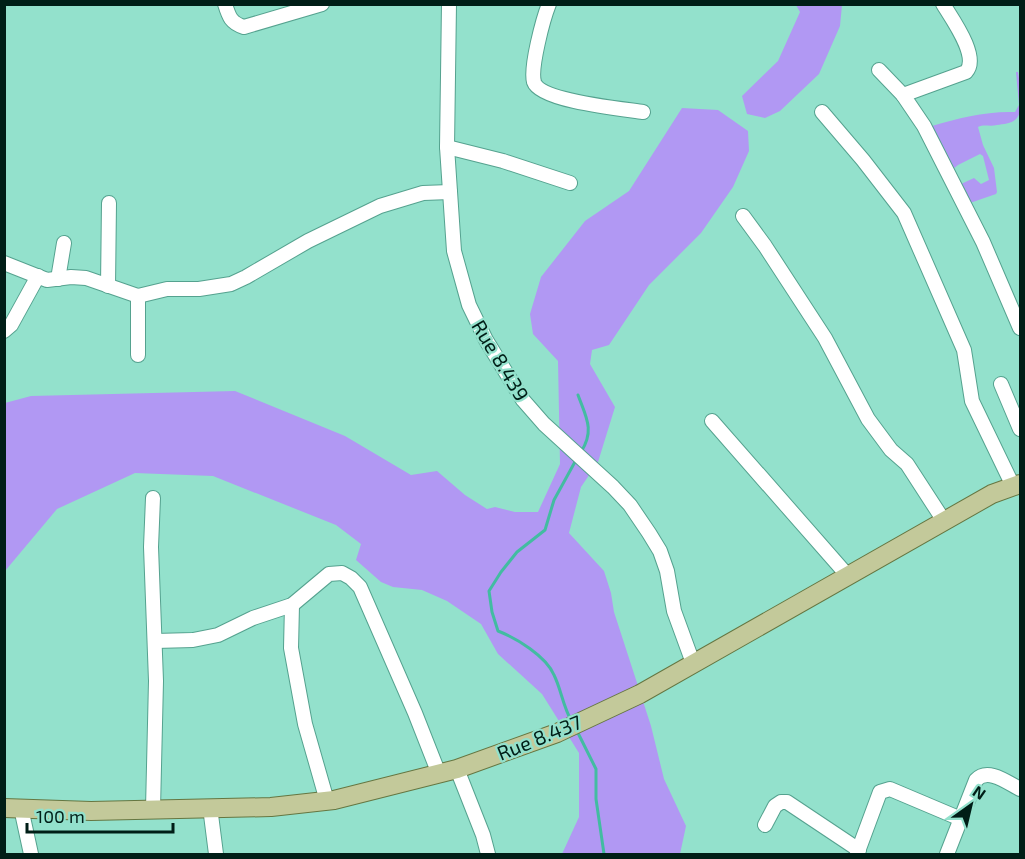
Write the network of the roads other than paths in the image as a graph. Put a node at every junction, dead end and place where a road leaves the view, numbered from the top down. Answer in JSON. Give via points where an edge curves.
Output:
{"nodes":[{"id":1,"x":225,"y":4,"type":"edge"},
{"id":2,"x":322,"y":4,"type":"edge"},
{"id":3,"x":449,"y":4,"type":"edge"},
{"id":4,"x":549,"y":4,"type":"edge"},
{"id":5,"x":943,"y":4,"type":"edge"},
{"id":6,"x":879,"y":70,"type":"dead end"},
{"id":7,"x":903,"y":95,"type":"junction"},
{"id":8,"x":643,"y":112,"type":"dead end"},
{"id":9,"x":822,"y":112,"type":"dead end"},
{"id":10,"x":447,"y":147,"type":"junction"},
{"id":11,"x":570,"y":183,"type":"dead end"},
{"id":12,"x":450,"y":192,"type":"junction"},
{"id":13,"x":109,"y":203,"type":"dead end"},
{"id":14,"x":743,"y":216,"type":"dead end"},
{"id":15,"x":64,"y":243,"type":"dead end"},
{"id":16,"x":4,"y":263,"type":"edge"},
{"id":17,"x":38,"y":276,"type":"junction"},
{"id":18,"x":58,"y":279,"type":"junction"},
{"id":19,"x":108,"y":286,"type":"junction"},
{"id":20,"x":138,"y":296,"type":"junction"},
{"id":21,"x":1020,"y":328,"type":"edge"},
{"id":22,"x":4,"y":331,"type":"edge"},
{"id":23,"x":138,"y":355,"type":"dead end"},
{"id":24,"x":1001,"y":384,"type":"dead end"},
{"id":25,"x":712,"y":421,"type":"dead end"},
{"id":26,"x":1020,"y":429,"type":"edge"},
{"id":27,"x":1017,"y":485,"type":"edge"},
{"id":28,"x":153,"y":498,"type":"dead end"},
{"id":29,"x":944,"y":521,"type":"junction"},
{"id":30,"x":848,"y":576,"type":"junction"},
{"id":31,"x":292,"y":605,"type":"junction"},
{"id":32,"x":155,"y":641,"type":"junction"},
{"id":33,"x":693,"y":663,"type":"junction"},
{"id":34,"x":448,"y":772,"type":"junction"},
{"id":35,"x":1020,"y":789,"type":"edge"},
{"id":36,"x":327,"y":801,"type":"junction"},
{"id":37,"x":210,"y":807,"type":"junction"},
{"id":38,"x":13,"y":808,"type":"edge"},
{"id":39,"x":153,"y":809,"type":"junction"},
{"id":40,"x":961,"y":819,"type":"junction"},
{"id":41,"x":765,"y":825,"type":"dead end"},
{"id":42,"x":858,"y":852,"type":"edge"},
{"id":43,"x":30,"y":855,"type":"edge"},
{"id":44,"x":216,"y":855,"type":"edge"},
{"id":45,"x":488,"y":855,"type":"edge"},
{"id":46,"x":947,"y":855,"type":"edge"}],
"edges":[{"from":1,"to":2,"type":"street","via":[[229,18],[244,27]]},
{"from":3,"to":10,"type":"street","name":"Rue 8.439"},
{"from":4,"to":8,"type":"street","via":[[534,68],[533,80],[538,89],[551,96]]},
{"from":5,"to":7,"type":"street","via":[[962,36],[970,68]]},
{"from":6,"to":7,"type":"street"},
{"from":7,"to":21,"type":"street","via":[[924,126],[983,242]]},
{"from":9,"to":27,"type":"street","via":[[904,213],[964,350],[972,401]]},
{"from":10,"to":11,"type":"street"},
{"from":10,"to":12,"type":"street","name":"Rue 8.439"},
{"from":12,"to":20,"type":"street","via":[[423,193],[380,206],[231,284],[167,289]]},
{"from":12,"to":33,"type":"street","name":"Rue 8.439","via":[[460,278],[486,340],[523,400],[630,505],[660,551],[674,611]]},
{"from":13,"to":19,"type":"street"},
{"from":14,"to":29,"type":"street","via":[[825,338],[868,419],[907,464]]},
{"from":15,"to":18,"type":"street"},
{"from":16,"to":17,"type":"street"},
{"from":17,"to":18,"type":"street"},
{"from":17,"to":22,"type":"street"},
{"from":18,"to":19,"type":"street","via":[[86,278]]},
{"from":19,"to":20,"type":"street"},
{"from":20,"to":23,"type":"street"},
{"from":24,"to":26,"type":"street"},
{"from":25,"to":30,"type":"street"},
{"from":27,"to":29,"type":"main road","name":"Rue 8.437"},
{"from":28,"to":32,"type":"street"},
{"from":29,"to":30,"type":"main road","name":"Rue 8.437"},
{"from":30,"to":33,"type":"main road","name":"Rue 8.437"},
{"from":31,"to":32,"type":"street","via":[[206,638]]},
{"from":31,"to":34,"type":"street","via":[[329,574],[336,572],[351,578],[360,588],[415,713]]},
{"from":31,"to":36,"type":"street","via":[[291,648],[305,724]]},
{"from":32,"to":39,"type":"street"},
{"from":33,"to":34,"type":"main road","name":"Rue 8.437","via":[[640,694],[573,725]]},
{"from":34,"to":36,"type":"main road","name":"Rue 8.437"},
{"from":34,"to":45,"type":"street","via":[[483,836]]},
{"from":35,"to":40,"type":"street","via":[[987,774],[980,776]]},
{"from":36,"to":37,"type":"main road","name":"Rue 8.437","via":[[271,807]]},
{"from":37,"to":39,"type":"main road","name":"Rue 8.437"},
{"from":37,"to":44,"type":"street"},
{"from":38,"to":39,"type":"main road","name":"Rue 8.437"},
{"from":38,"to":43,"type":"street"},
{"from":40,"to":42,"type":"street","via":[[885,789],[880,792]]},
{"from":40,"to":46,"type":"street"},
{"from":41,"to":42,"type":"street","via":[[775,806],[787,802]]}]}
